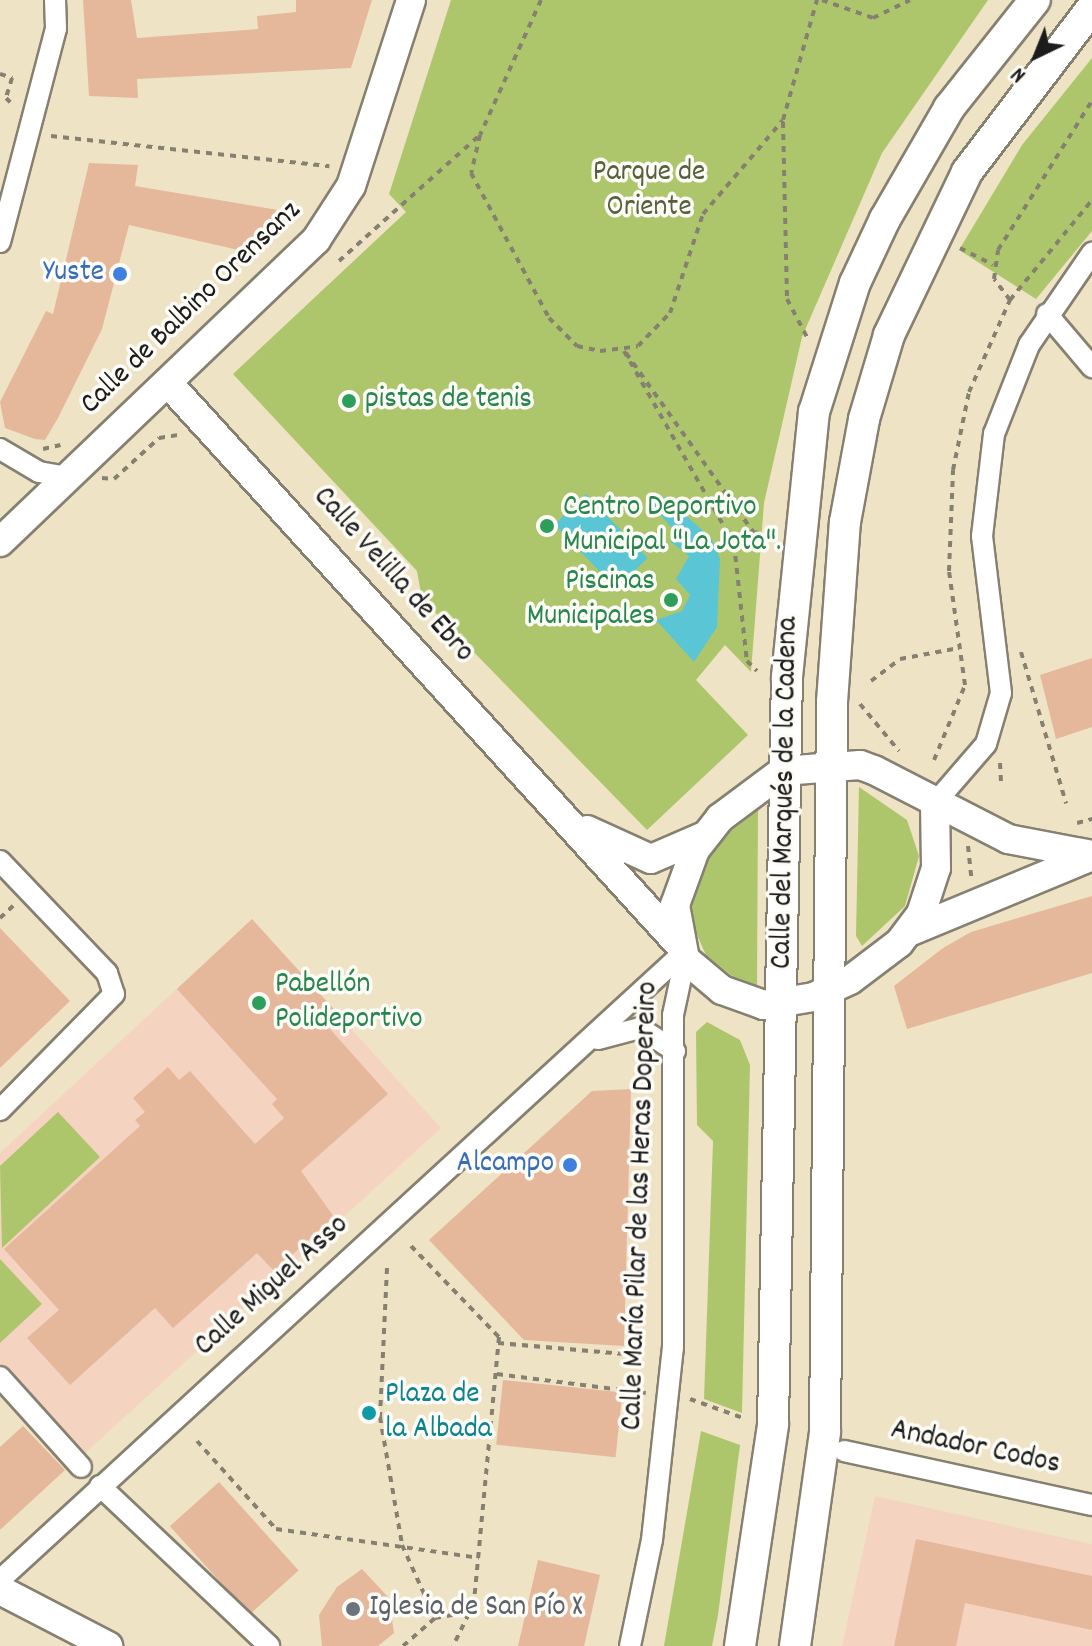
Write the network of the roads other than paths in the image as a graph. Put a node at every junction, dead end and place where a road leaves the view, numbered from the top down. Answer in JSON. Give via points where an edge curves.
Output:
{"nodes":[{"id":1,"x":55,"y":0,"type":"edge"},
{"id":2,"x":411,"y":0,"type":"edge"},
{"id":3,"x":1035,"y":0,"type":"edge"},
{"id":4,"x":1092,"y":8,"type":"edge"},
{"id":5,"x":0,"y":242,"type":"edge"},
{"id":6,"x":1092,"y":253,"type":"edge"},
{"id":7,"x":1047,"y":314,"type":"junction"},
{"id":8,"x":1092,"y":367,"type":"edge"},
{"id":9,"x":168,"y":383,"type":"junction"},
{"id":10,"x":0,"y":449,"type":"edge"},
{"id":11,"x":68,"y":477,"type":"junction"},
{"id":12,"x":0,"y":542,"type":"edge"},
{"id":13,"x":831,"y":764,"type":"junction"},
{"id":14,"x":783,"y":771,"type":"junction"},
{"id":15,"x":935,"y":803,"type":"junction"},
{"id":16,"x":564,"y":815,"type":"junction"},
{"id":17,"x":702,"y":837,"type":"junction"},
{"id":18,"x":1092,"y":856,"type":"edge"},
{"id":19,"x":0,"y":861,"type":"edge"},
{"id":20,"x":910,"y":931,"type":"junction"},
{"id":21,"x":682,"y":952,"type":"junction"},
{"id":22,"x":830,"y":990,"type":"junction"},
{"id":23,"x":782,"y":1005,"type":"junction"},
{"id":24,"x":591,"y":1043,"type":"junction"},
{"id":25,"x":675,"y":1051,"type":"junction"},
{"id":26,"x":0,"y":1110,"type":"edge"},
{"id":27,"x":0,"y":1377,"type":"edge"},
{"id":28,"x":844,"y":1451,"type":"dead end"},
{"id":29,"x":81,"y":1467,"type":"dead end"},
{"id":30,"x":100,"y":1486,"type":"junction"},
{"id":31,"x":1092,"y":1505,"type":"edge"},
{"id":32,"x":0,"y":1580,"type":"edge"},
{"id":33,"x":0,"y":1590,"type":"edge"},
{"id":34,"x":108,"y":1646,"type":"edge"},
{"id":35,"x":269,"y":1646,"type":"edge"},
{"id":36,"x":630,"y":1646,"type":"edge"},
{"id":37,"x":740,"y":1646,"type":"edge"},
{"id":38,"x":795,"y":1646,"type":"edge"}],
"edges":[{"from":1,"to":5,"type":"street","via":[[56,28]]},
{"from":2,"to":9,"type":"street","name":"Calle de Balbino Orensanz","via":[[336,213]]},
{"from":3,"to":14,"type":"main road","name":"Calle del Marqués de la Cadena","via":[[985,58],[919,159],[873,244],[833,346],[804,469]]},
{"from":4,"to":13,"type":"main road","name":"Calle del Marqués de la Cadena","via":[[967,172],[889,335],[864,419],[845,522]]},
{"from":6,"to":7,"type":"street"},
{"from":7,"to":8,"type":"street"},
{"from":7,"to":15,"type":"street","via":[[1009,387],[985,478],[982,550],[1001,674],[997,714],[986,744]]},
{"from":9,"to":11,"type":"street","name":"Calle de Balbino Orensanz"},
{"from":9,"to":16,"type":"street","name":"Calle Velilla de Ebro"},
{"from":10,"to":11,"type":"street","via":[[39,472]]},
{"from":11,"to":12,"type":"street","name":"Calle de Balbino Orensanz"},
{"from":13,"to":14,"type":"street"},
{"from":13,"to":15,"type":"street","via":[[874,770]]},
{"from":13,"to":22,"type":"main road","name":"Calle del Marqués de la Cadena"},
{"from":14,"to":17,"type":"street"},
{"from":14,"to":23,"type":"main road","name":"Calle del Marqués de la Cadena"},
{"from":15,"to":18,"type":"street","via":[[1008,839]]},
{"from":15,"to":20,"type":"street","via":[[933,885]]},
{"from":16,"to":17,"type":"street","name":"Calle Velilla de Ebro","via":[[633,856],[661,857]]},
{"from":16,"to":21,"type":"street","name":"Calle Velilla de Ebro"},
{"from":17,"to":21,"type":"street","via":[[678,890]]},
{"from":18,"to":20,"type":"street"},
{"from":19,"to":26,"type":"street","via":[[107,973],[114,994]]},
{"from":20,"to":22,"type":"street"},
{"from":21,"to":23,"type":"street","name":"Calle Velilla de Ebro","via":[[738,999]]},
{"from":21,"to":24,"type":"street","name":"Calle Miguel Asso"},
{"from":21,"to":25,"type":"street","name":"Calle María Pilar de las Heras Dopereiro","via":[[675,991]]},
{"from":22,"to":23,"type":"street"},
{"from":22,"to":38,"type":"main road","name":"Calle del Marqués de la Cadena","via":[[825,1432]]},
{"from":23,"to":37,"type":"main road","name":"Calle del Marqués de la Cadena","via":[[773,1424]]},
{"from":24,"to":25,"type":"street","name":"Calle Miguel Asso","via":[[633,1027],[659,1034]]},
{"from":24,"to":30,"type":"street","name":"Calle Miguel Asso"},
{"from":25,"to":36,"type":"street","name":"Calle María Pilar de las Heras Dopereiro","via":[[673,1348],[652,1540]]},
{"from":27,"to":29,"type":"street"},
{"from":28,"to":31,"type":"street","name":"Andador Codos"},
{"from":30,"to":32,"type":"street","name":"Calle Miguel Asso"},
{"from":30,"to":35,"type":"street"},
{"from":33,"to":34,"type":"street"}]}
